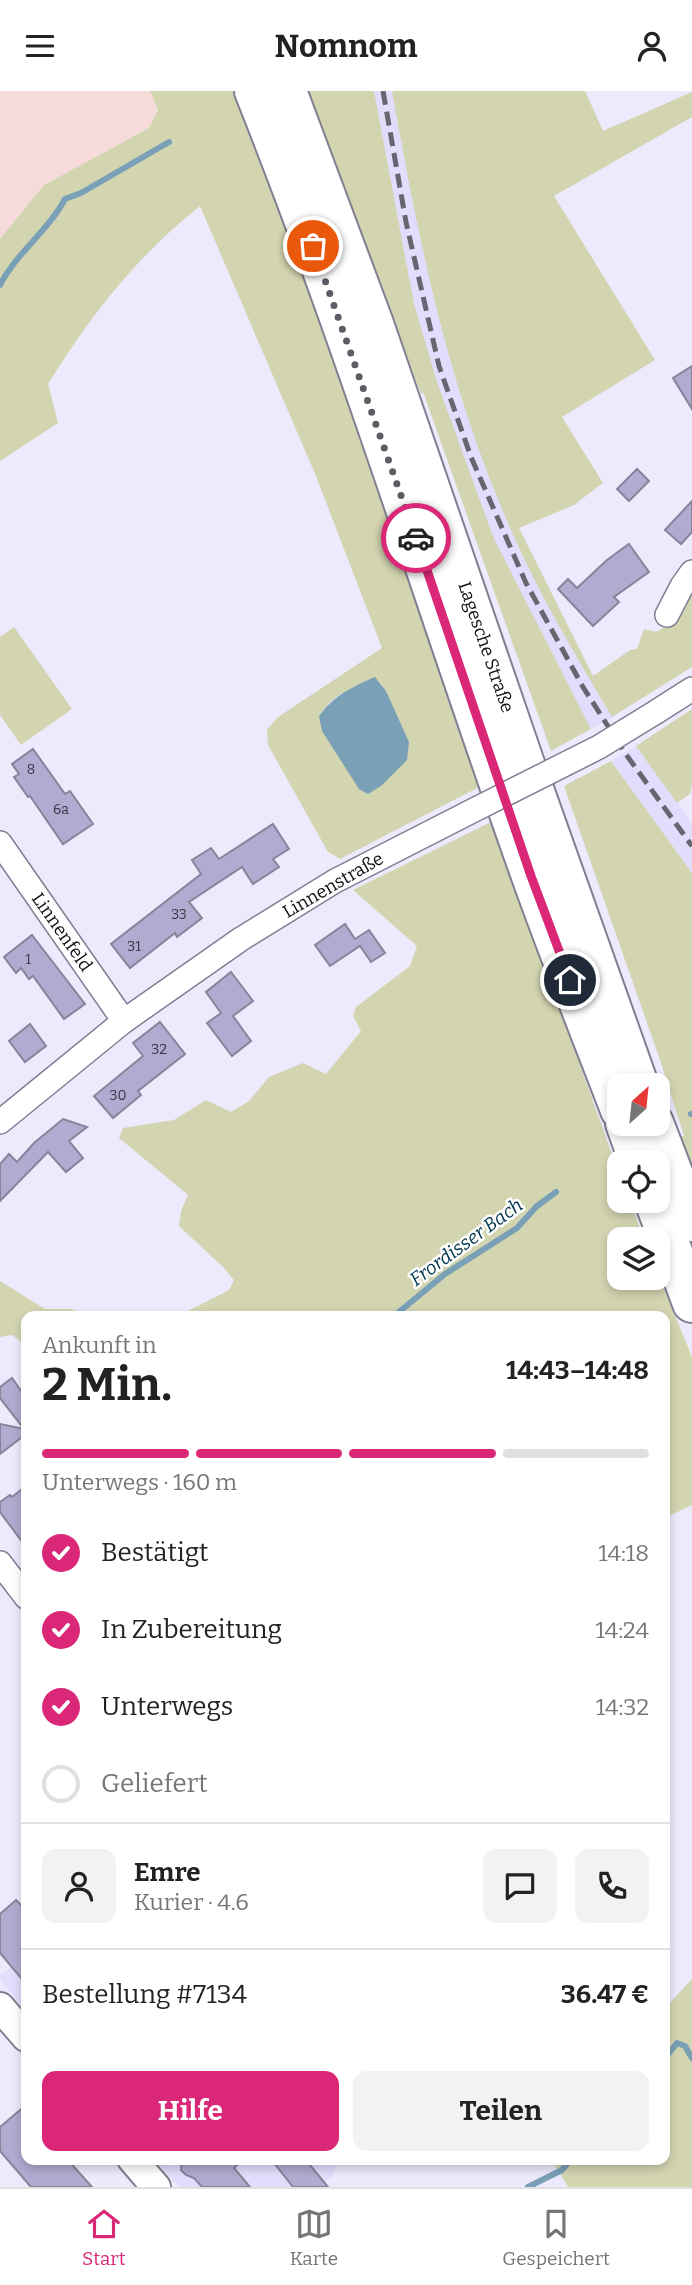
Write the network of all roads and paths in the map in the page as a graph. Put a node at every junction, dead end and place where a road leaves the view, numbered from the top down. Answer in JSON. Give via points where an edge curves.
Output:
{"nodes":[{"id":1,"x":254,"y":91,"type":"edge"},
{"id":2,"x":287,"y":91,"type":"edge"},
{"id":3,"x":692,"y":572,"type":"edge"},
{"id":4,"x":667,"y":615,"type":"dead end"},
{"id":5,"x":692,"y":689,"type":"edge"},
{"id":6,"x":0,"y":843,"type":"edge"},
{"id":7,"x":124,"y":1021,"type":"junction"},
{"id":8,"x":635,"y":1073,"type":"edge"},
{"id":9,"x":607,"y":1076,"type":"edge"},
{"id":10,"x":0,"y":1122,"type":"edge"},
{"id":11,"x":659,"y":1136,"type":"edge"},
{"id":12,"x":658,"y":1213,"type":"edge"},
{"id":13,"x":692,"y":1223,"type":"edge"},
{"id":14,"x":692,"y":1303,"type":"edge"},
{"id":15,"x":0,"y":1563,"type":"edge"},
{"id":16,"x":21,"y":1590,"type":"edge"},
{"id":17,"x":0,"y":2007,"type":"edge"},
{"id":18,"x":21,"y":2031,"type":"edge"}],
"edges":[{"from":1,"to":9,"type":"highway","name":"Lagesche Straße","via":[[383,440],[531,876]]},
{"from":2,"to":8,"type":"highway","name":"Lagesche Straße","via":[[374,324]]},
{"from":3,"to":4,"type":"street"},
{"from":5,"to":7,"type":"street","name":"Linnenstraße","bridge":true,"via":[[598,747],[335,881],[241,939]]},
{"from":6,"to":7,"type":"street","name":"Linnenfeld"},
{"from":7,"to":10,"type":"street","name":"Linnenstraße"},
{"from":11,"to":13,"type":"highway"},
{"from":12,"to":14,"type":"highway"},
{"from":15,"to":16,"type":"street"},
{"from":17,"to":18,"type":"street"}]}
